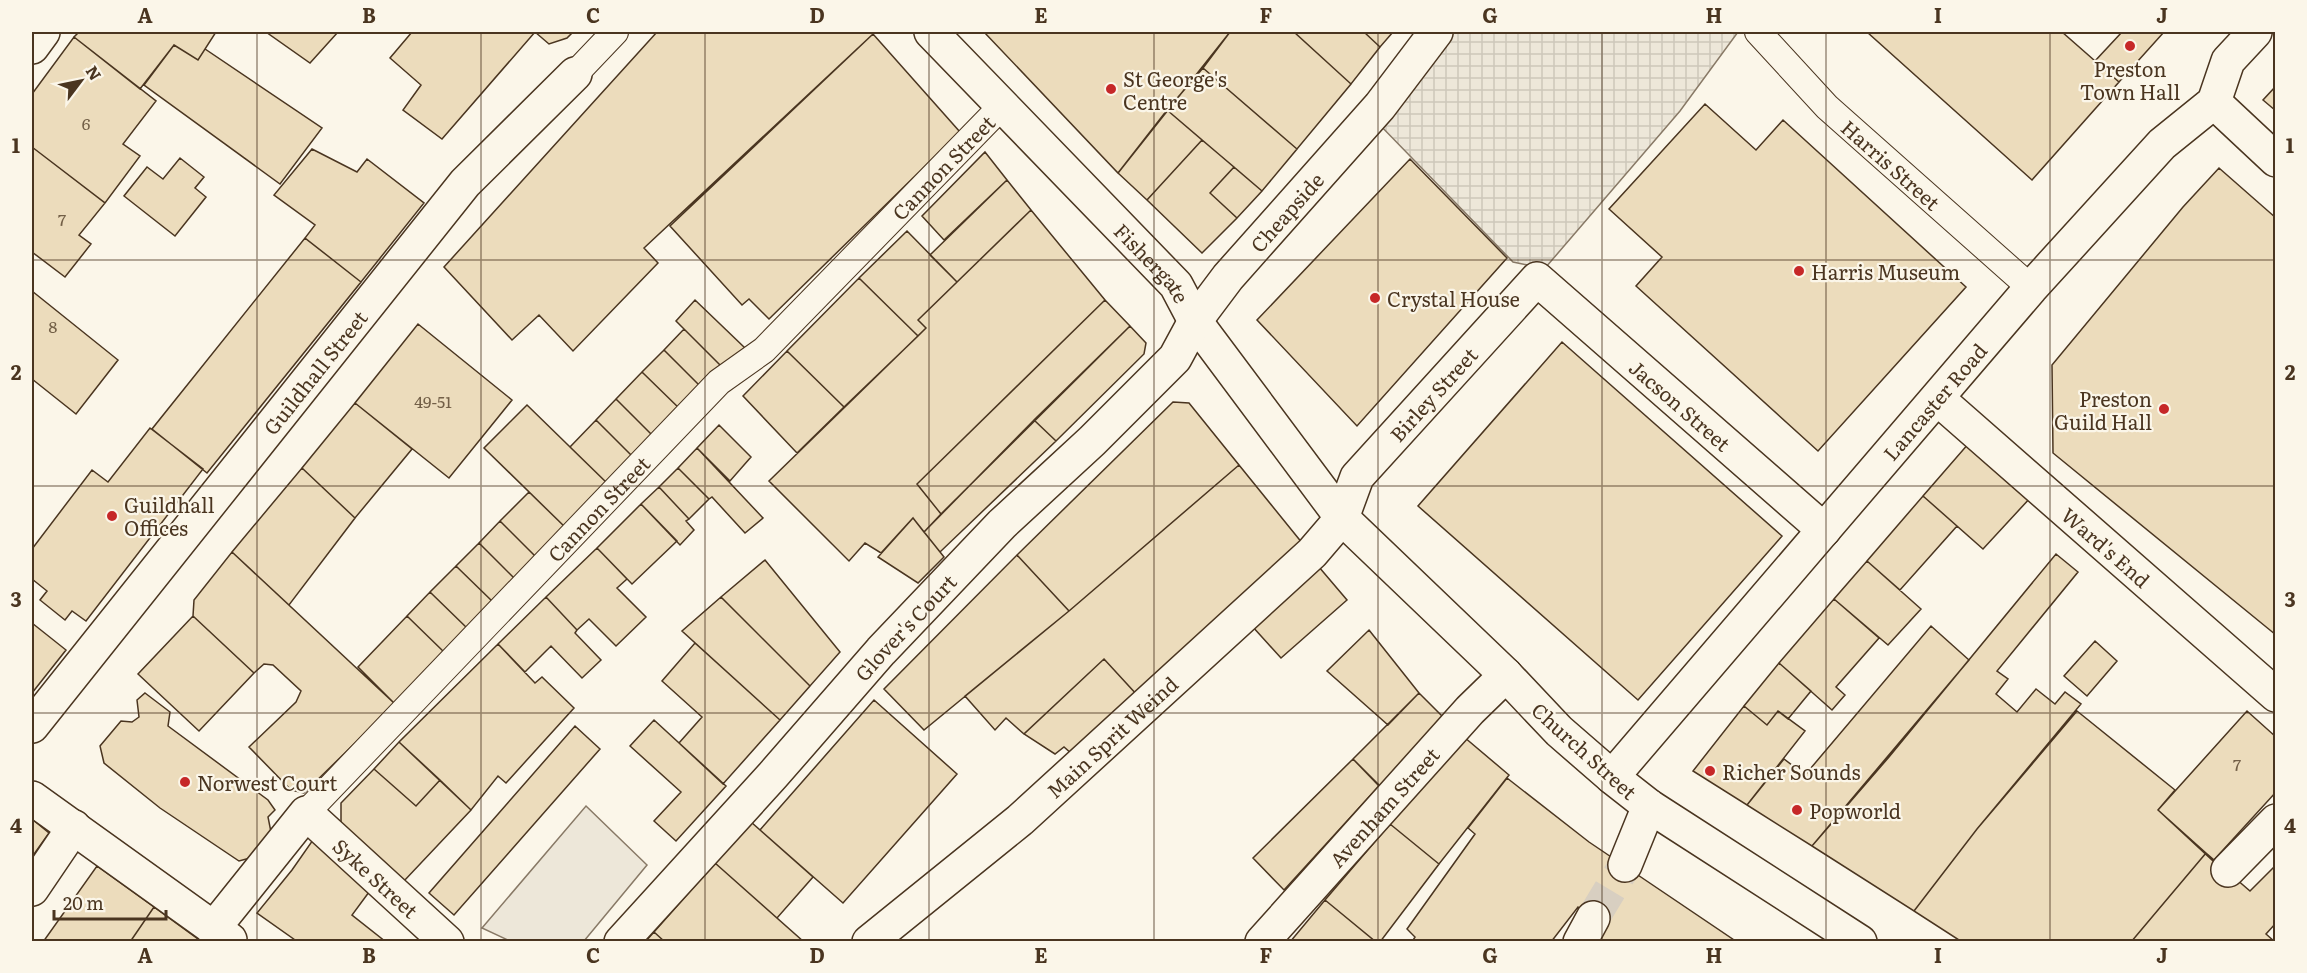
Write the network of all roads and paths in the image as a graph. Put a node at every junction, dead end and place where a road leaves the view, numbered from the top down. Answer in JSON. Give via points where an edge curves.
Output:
{"nodes":[{"id":1,"x":43,"y":32,"type":"edge"},
{"id":2,"x":615,"y":32,"type":"edge"},
{"id":3,"x":931,"y":32,"type":"edge"},
{"id":4,"x":1436,"y":32,"type":"edge"},
{"id":5,"x":1758,"y":32,"type":"edge"},
{"id":6,"x":2255,"y":32,"type":"edge"},
{"id":7,"x":32,"y":47,"type":"edge"},
{"id":8,"x":575,"y":74,"type":"joint"},
{"id":9,"x":2214,"y":102,"type":"junction"},
{"id":10,"x":1002,"y":106,"type":"junction"},
{"id":11,"x":2276,"y":160,"type":"edge"},
{"id":12,"x":1537,"y":279,"type":"joint"},
{"id":13,"x":2031,"y":288,"type":"junction"},
{"id":14,"x":1195,"y":321,"type":"junction"},
{"id":15,"x":1938,"y":399,"type":"junction"},
{"id":16,"x":1342,"y":518,"type":"junction"},
{"id":17,"x":1824,"y":530,"type":"junction"},
{"id":18,"x":1506,"y":675,"type":"junction"},
{"id":19,"x":2276,"y":695,"type":"edge"},
{"id":20,"x":32,"y":726,"type":"edge"},
{"id":21,"x":1612,"y":777,"type":"junction"},
{"id":22,"x":32,"y":798,"type":"edge"},
{"id":23,"x":1648,"y":806,"type":"junction"},
{"id":24,"x":306,"y":813,"type":"junction"},
{"id":25,"x":2276,"y":821,"type":"edge"},
{"id":26,"x":74,"y":827,"type":"junction"},
{"id":27,"x":1625,"y":865,"type":"tunnel mouth"},
{"id":28,"x":2228,"y":870,"type":"dead end"},
{"id":29,"x":32,"y":890,"type":"edge"},
{"id":30,"x":223,"y":935,"type":"edge"},
{"id":31,"x":447,"y":942,"type":"edge"},
{"id":32,"x":621,"y":942,"type":"edge"},
{"id":33,"x":869,"y":942,"type":"edge"},
{"id":34,"x":1263,"y":942,"type":"edge"},
{"id":35,"x":1860,"y":942,"type":"edge"}],
"edges":[{"from":1,"to":7,"type":"street"},
{"from":2,"to":8,"type":"street","name":"Guildhall Street"},
{"from":3,"to":10,"type":"street","name":"Fishergate"},
{"from":4,"to":14,"type":"street","name":"Cheapside","via":[[1380,106],[1228,277]]},
{"from":5,"to":13,"type":"street","name":"Harris Street","via":[[1827,107]]},
{"from":6,"to":9,"type":"street","via":[[2228,61]]},
{"from":8,"to":20,"type":"street","name":"Guildhall Street","via":[[465,183]]},
{"from":9,"to":11,"type":"street"},
{"from":9,"to":13,"type":"street","name":"Lancaster Road","via":[[2162,144]]},
{"from":10,"to":14,"type":"street","name":"Fishergate","via":[[1176,285]]},
{"from":10,"to":24,"type":"street","name":"Cannon Street","via":[[764,350],[719,382]]},
{"from":12,"to":16,"type":"street","name":"Birley Street","via":[[1357,477]]},
{"from":12,"to":17,"type":"street","name":"Jacson Street"},
{"from":13,"to":15,"type":"street","name":"Lancaster Road"},
{"from":14,"to":16,"type":"street","name":"Fishergate"},
{"from":14,"to":32,"type":"street","name":"Glover's Court","via":[[1174,358],[1002,524],[930,600]]},
{"from":15,"to":17,"type":"street","name":"Lancaster Road"},
{"from":15,"to":19,"type":"street","name":"Ward's End"},
{"from":16,"to":18,"type":"street","name":"Church Street"},
{"from":16,"to":33,"type":"street","name":"Main Sprit Weind","via":[[1312,553],[1020,820]]},
{"from":17,"to":21,"type":"street","name":"Lancaster Road"},
{"from":18,"to":21,"type":"street","name":"Church Street"},
{"from":18,"to":34,"type":"street","name":"Avenham Street","via":[[1450,732]]},
{"from":21,"to":23,"type":"street","name":"Church Street"},
{"from":22,"to":26,"type":"street"},
{"from":23,"to":27,"type":"street"},
{"from":23,"to":35,"type":"street","name":"Church Street"},
{"from":24,"to":30,"type":"street","name":"Cannon Street"},
{"from":24,"to":31,"type":"street","name":"Syke Street"},
{"from":25,"to":28,"type":"street"},
{"from":26,"to":29,"type":"street"},
{"from":26,"to":30,"type":"street"}]}
